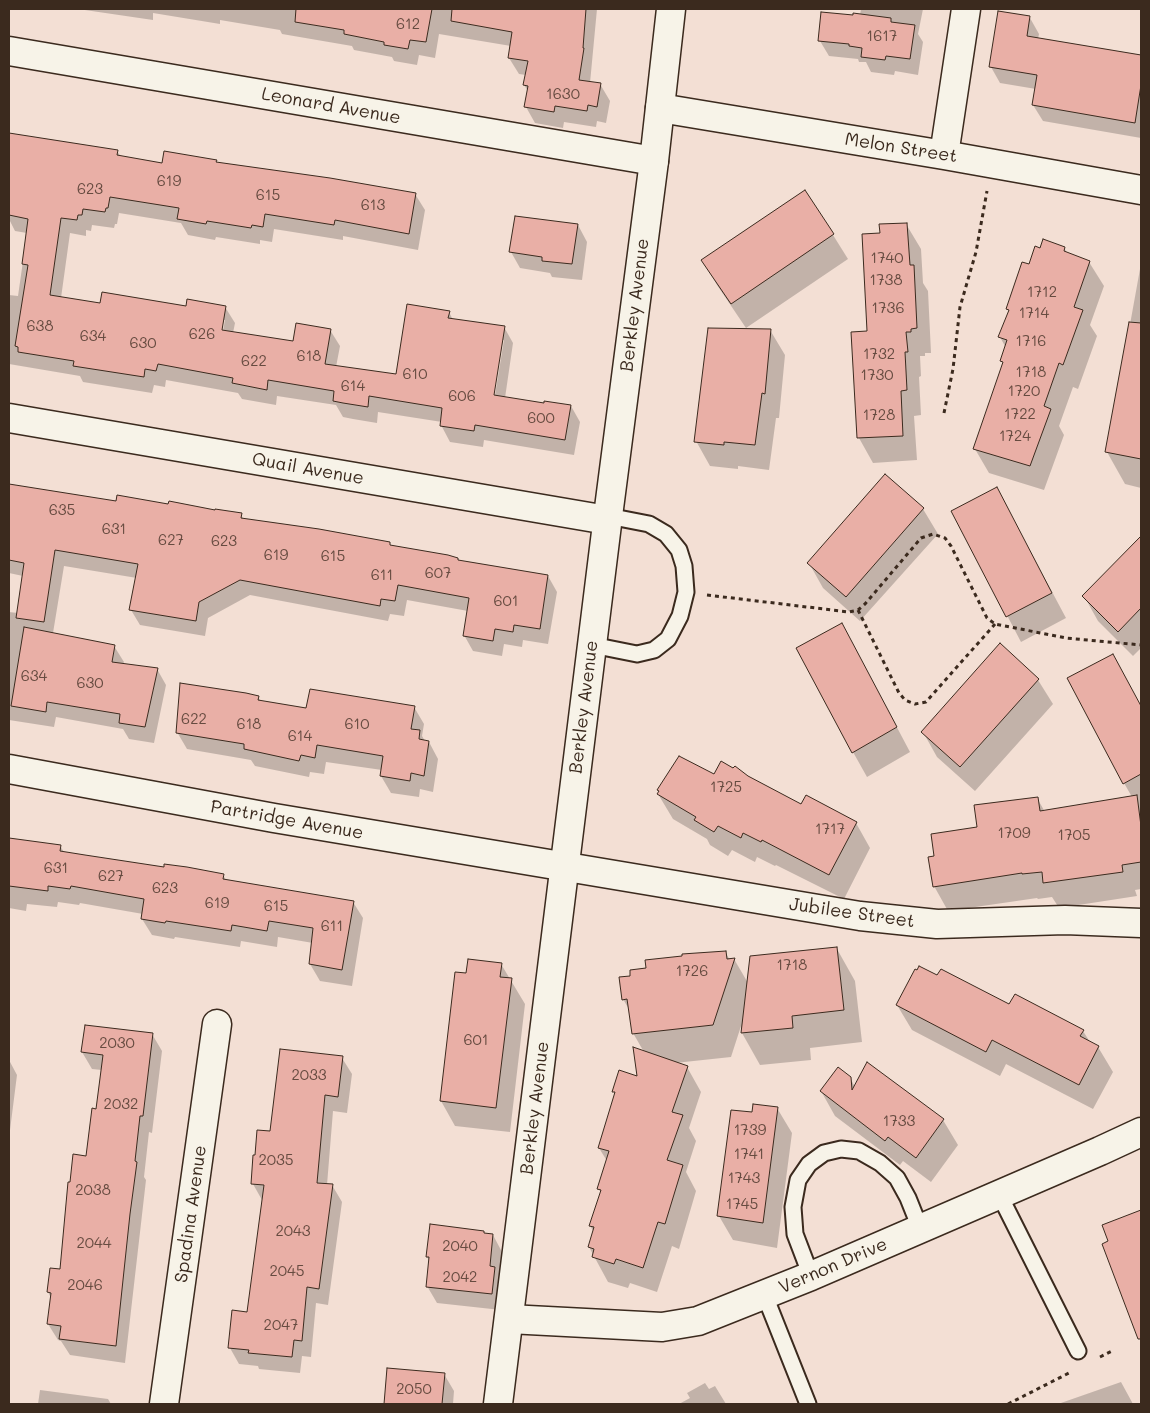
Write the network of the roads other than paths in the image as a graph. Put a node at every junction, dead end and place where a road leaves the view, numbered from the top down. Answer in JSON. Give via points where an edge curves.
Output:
{"nodes":[{"id":1,"x":671,"y":9,"type":"edge"},
{"id":2,"x":966,"y":9,"type":"edge"},
{"id":3,"x":9,"y":51,"type":"edge"},
{"id":4,"x":660,"y":108,"type":"junction"},
{"id":5,"x":944,"y":155,"type":"junction"},
{"id":6,"x":654,"y":161,"type":"junction"},
{"id":7,"x":1141,"y":190,"type":"edge"},
{"id":8,"x":9,"y":418,"type":"edge"},
{"id":9,"x":607,"y":518,"type":"junction"},
{"id":10,"x":592,"y":645,"type":"junction"},
{"id":11,"x":9,"y":769,"type":"edge"},
{"id":12,"x":565,"y":867,"type":"junction"},
{"id":13,"x":1141,"y":923,"type":"edge"},
{"id":14,"x":217,"y":1024,"type":"dead end"},
{"id":15,"x":1141,"y":1132,"type":"edge"},
{"id":16,"x":999,"y":1194,"type":"junction"},
{"id":17,"x":920,"y":1228,"type":"junction"},
{"id":18,"x":810,"y":1276,"type":"junction"},
{"id":19,"x":765,"y":1296,"type":"junction"},
{"id":20,"x":508,"y":1319,"type":"junction"},
{"id":21,"x":1078,"y":1351,"type":"dead end"},
{"id":22,"x":164,"y":1404,"type":"edge"},
{"id":23,"x":498,"y":1404,"type":"edge"},
{"id":24,"x":808,"y":1404,"type":"edge"}],
"edges":[{"from":1,"to":4,"type":"street","name":"Berkley Avenue"},
{"from":2,"to":5,"type":"street"},
{"from":3,"to":6,"type":"street","name":"Leonard Avenue"},
{"from":4,"to":5,"type":"street","name":"Melon Street"},
{"from":4,"to":6,"type":"street","name":"Berkley Avenue"},
{"from":5,"to":7,"type":"street","name":"Melon Street"},
{"from":6,"to":9,"type":"street","name":"Berkley Avenue"},
{"from":8,"to":9,"type":"street","name":"Quail Avenue"},
{"from":9,"to":10,"type":"street","name":"Berkley Avenue"},
{"from":9,"to":10,"type":"lane","via":[[650,524],[666,534],[679,550],[686,592],[680,616],[668,639],[654,650],[637,654]]},
{"from":10,"to":12,"type":"street","name":"Berkley Avenue"},
{"from":11,"to":12,"type":"street","name":"Partridge Avenue"},
{"from":12,"to":13,"type":"street","name":"Jubilee Street","via":[[860,916],[938,924],[1065,920]]},
{"from":12,"to":20,"type":"street","name":"Berkley Avenue"},
{"from":14,"to":22,"type":"street","name":"Spadina Avenue"},
{"from":15,"to":16,"type":"street","name":"Vernon Drive"},
{"from":16,"to":17,"type":"street","name":"Vernon Drive"},
{"from":16,"to":21,"type":"lane"},
{"from":17,"to":18,"type":"street","name":"Vernon Drive"},
{"from":17,"to":18,"type":"lane","via":[[897,1178],[880,1163],[859,1151],[841,1149],[824,1153],[809,1164],[798,1180],[793,1208],[794,1234]]},
{"from":18,"to":19,"type":"street","name":"Vernon Drive"},
{"from":19,"to":20,"type":"street","name":"Vernon Drive","via":[[698,1321],[662,1327]]},
{"from":19,"to":24,"type":"lane"},
{"from":20,"to":23,"type":"street","name":"Berkley Avenue"}]}
